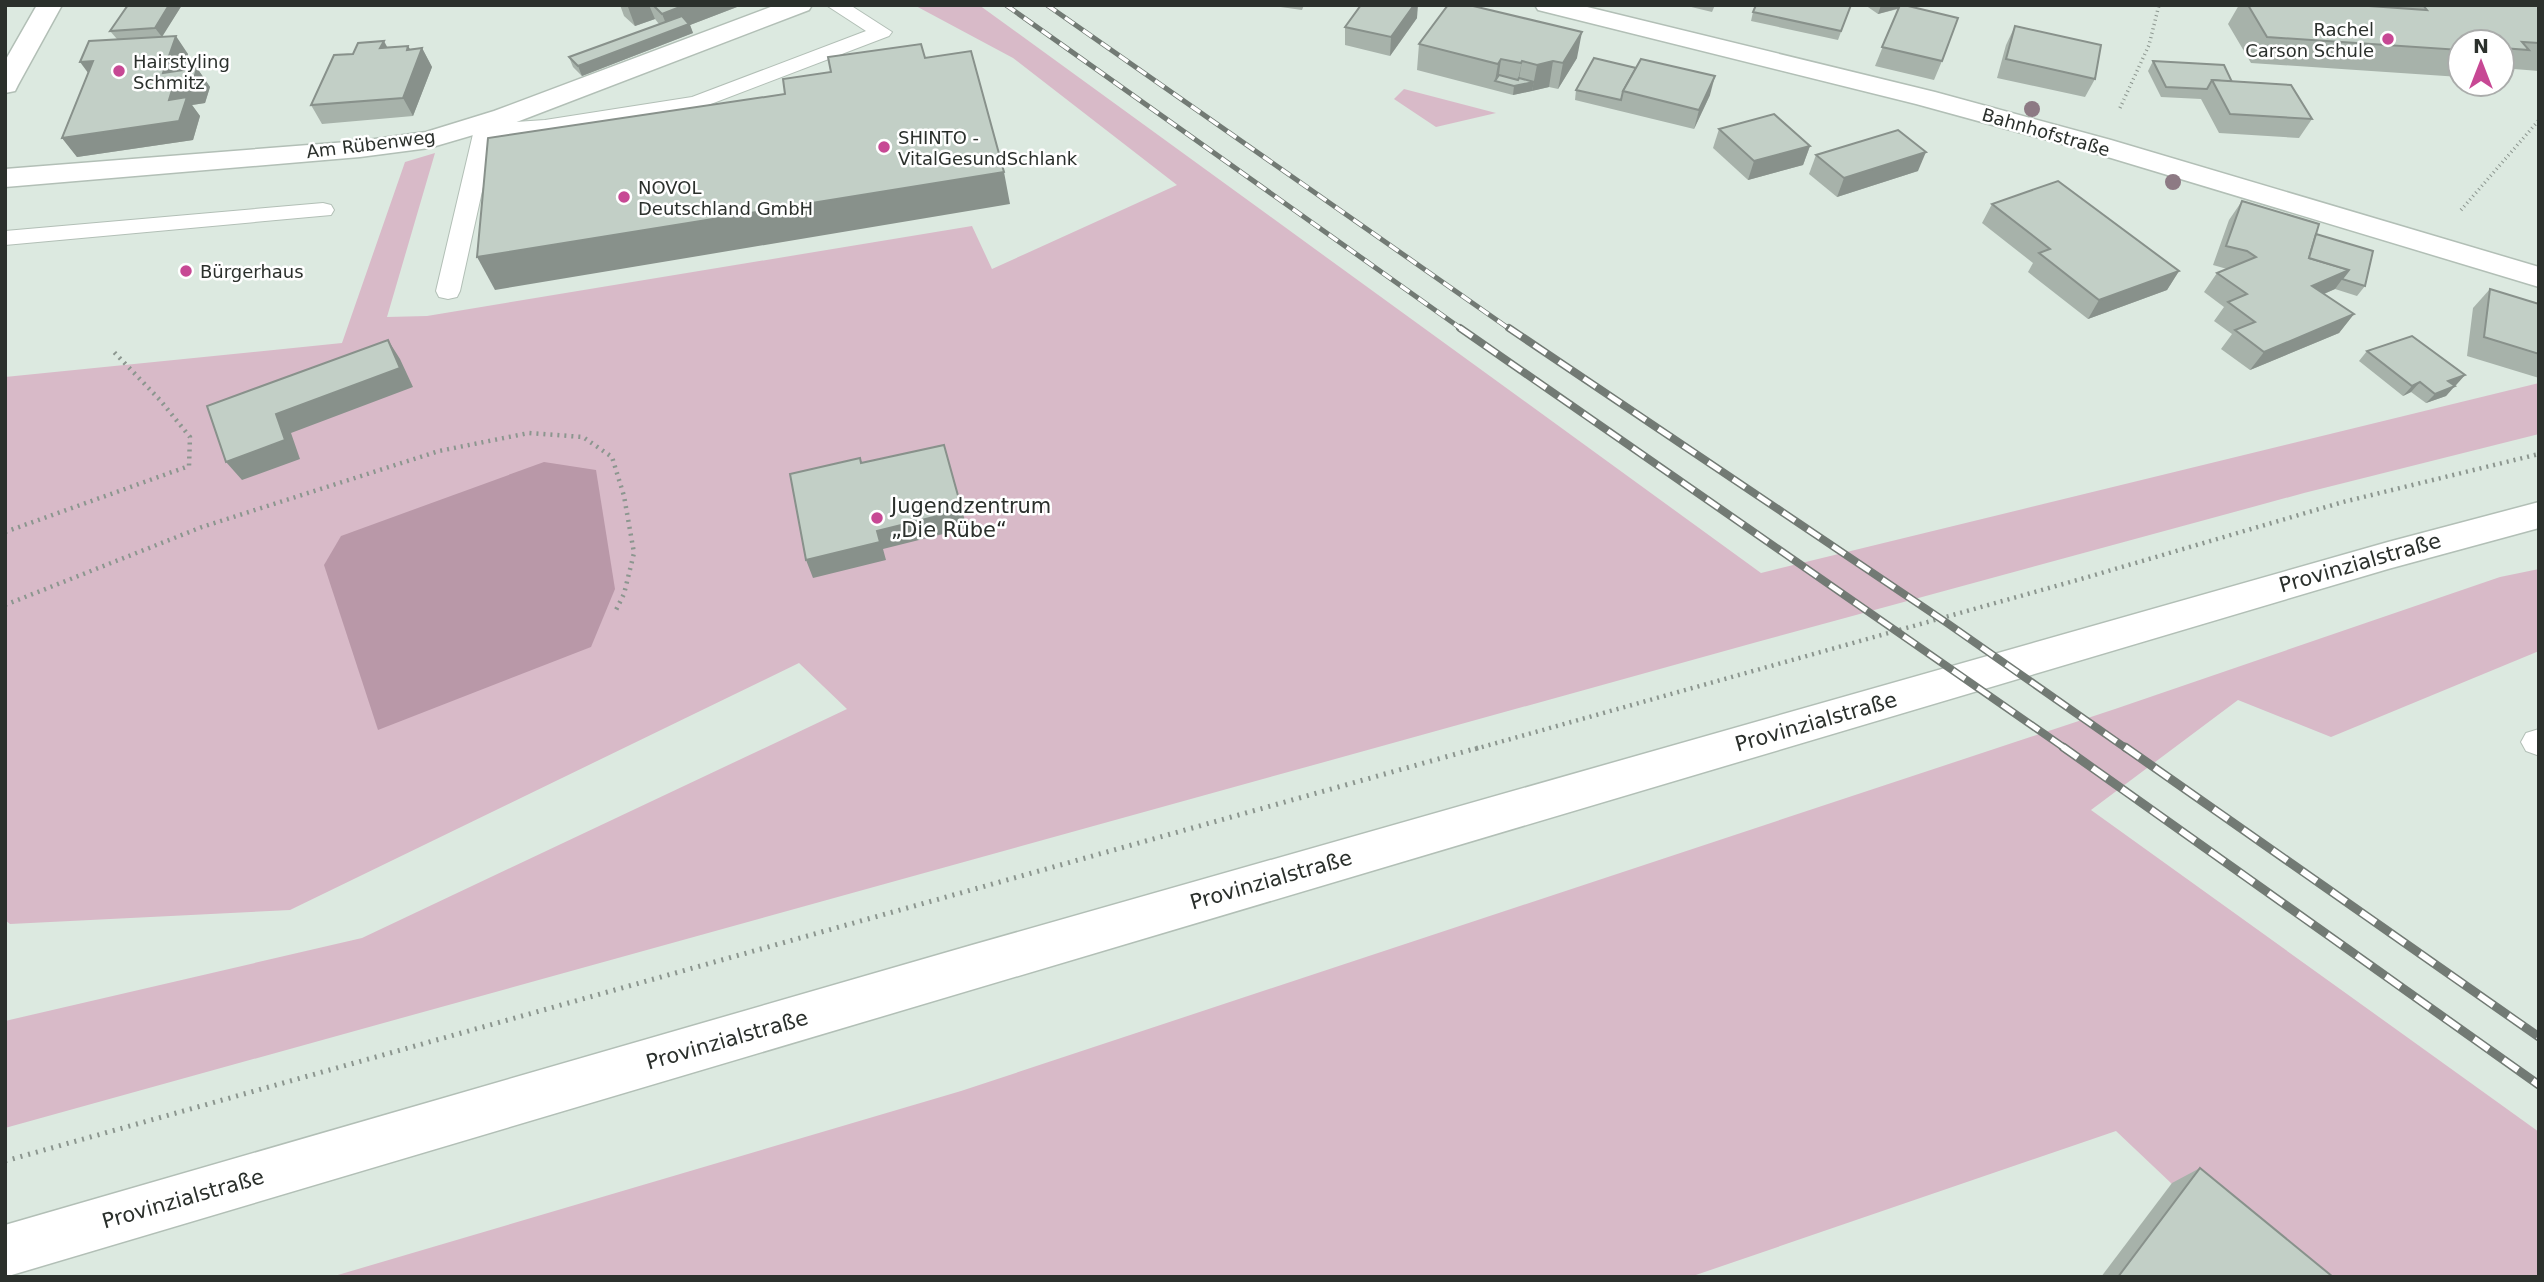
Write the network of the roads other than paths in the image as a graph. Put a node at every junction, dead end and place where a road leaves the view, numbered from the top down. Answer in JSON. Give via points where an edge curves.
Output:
{"nodes":[{"id":1,"x":50,"y":5,"type":"edge"},
{"id":2,"x":800,"y":5,"type":"edge"},
{"id":3,"x":836,"y":5,"type":"edge"},
{"id":4,"x":1547,"y":5,"type":"edge"},
{"id":5,"x":5,"y":85,"type":"edge"},
{"id":6,"x":479,"y":128,"type":"junction"},
{"id":7,"x":5,"y":178,"type":"edge"},
{"id":8,"x":323,"y":210,"type":"dead end"},
{"id":9,"x":5,"y":238,"type":"edge"},
{"id":10,"x":2539,"y":277,"type":"edge"},
{"id":11,"x":448,"y":291,"type":"dead end"},
{"id":12,"x":2539,"y":515,"type":"edge"},
{"id":13,"x":5,"y":1251,"type":"edge"}],
"edges":[{"from":1,"to":5,"type":"street"},
{"from":2,"to":6,"type":"street","name":"Am Rübenweg"},
{"from":3,"to":6,"type":"lane","via":[[882,32],[696,103],[545,126]]},
{"from":4,"to":10,"type":"street","name":"Bahnhofstraße","via":[[2101,146]]},
{"from":6,"to":7,"type":"street","name":"Am Rübenweg","via":[[360,149]]},
{"from":6,"to":11,"type":"lane"},
{"from":8,"to":9,"type":"lane"},
{"from":12,"to":13,"type":"street","name":"Provinzialstraße","via":[[2333,570]]}]}
